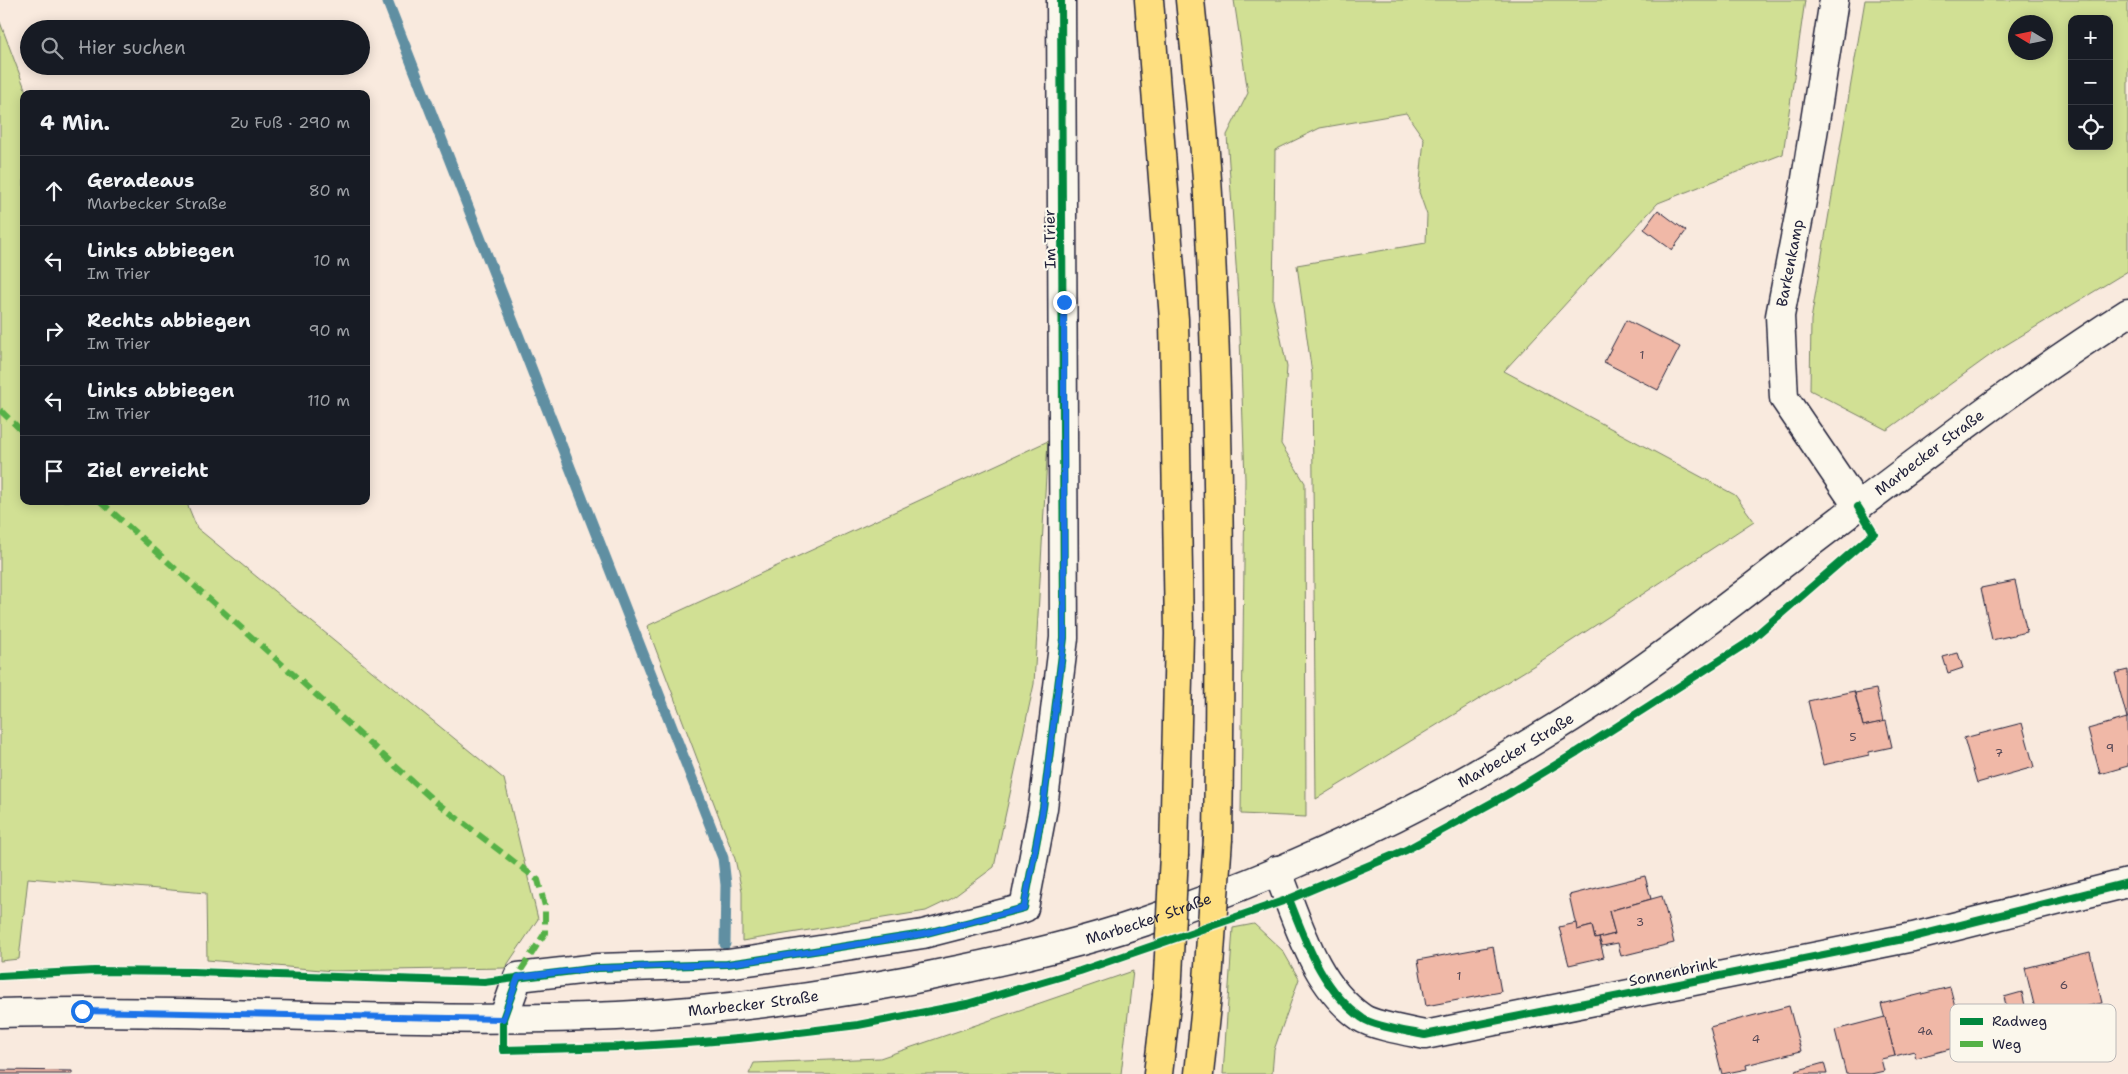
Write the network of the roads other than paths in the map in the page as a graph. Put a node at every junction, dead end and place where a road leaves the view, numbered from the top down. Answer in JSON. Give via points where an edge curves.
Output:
{"nodes":[{"id":1,"x":1061,"y":0,"type":"edge"},
{"id":2,"x":1149,"y":0,"type":"edge"},
{"id":3,"x":1190,"y":0,"type":"edge"},
{"id":4,"x":1834,"y":0,"type":"edge"},
{"id":5,"x":2128,"y":313,"type":"edge"},
{"id":6,"x":1858,"y":506,"type":"junction"},
{"id":7,"x":1278,"y":870,"type":"junction"},
{"id":8,"x":2128,"y":883,"type":"edge"},
{"id":9,"x":0,"y":1013,"type":"edge"},
{"id":10,"x":503,"y":1019,"type":"junction"},
{"id":11,"x":1158,"y":1074,"type":"edge"},
{"id":12,"x":1199,"y":1074,"type":"edge"}],
"edges":[{"from":1,"to":10,"type":"street","name":"Im Trier","via":[[1064,638],[1043,808],[1024,908],[923,934],[727,964],[598,968],[518,977]]},
{"from":2,"to":11,"type":"highway","bridge":true,"via":[[1174,320],[1179,634],[1174,854],[1167,996]]},
{"from":3,"to":12,"type":"highway","bridge":true,"via":[[1209,212],[1218,427],[1220,589],[1218,838]]},
{"from":4,"to":6,"type":"street","name":"Barkenkamp","via":[[1805,185],[1780,316],[1784,398]]},
{"from":5,"to":6,"type":"street","name":"Marbecker Straße","via":[[2029,378]]},
{"from":6,"to":7,"type":"street","name":"Marbecker Straße","via":[[1662,657],[1580,713],[1448,790]]},
{"from":7,"to":8,"type":"street","name":"Sonnenbrink","via":[[1308,949],[1331,989],[1363,1020],[1425,1035],[1913,937]]},
{"from":7,"to":10,"type":"street","name":"Marbecker Straße","via":[[1140,923],[1014,958],[875,988],[742,1007]]},
{"from":9,"to":10,"type":"street","name":"Marbecker Straße","via":[[82,1011]]}]}
